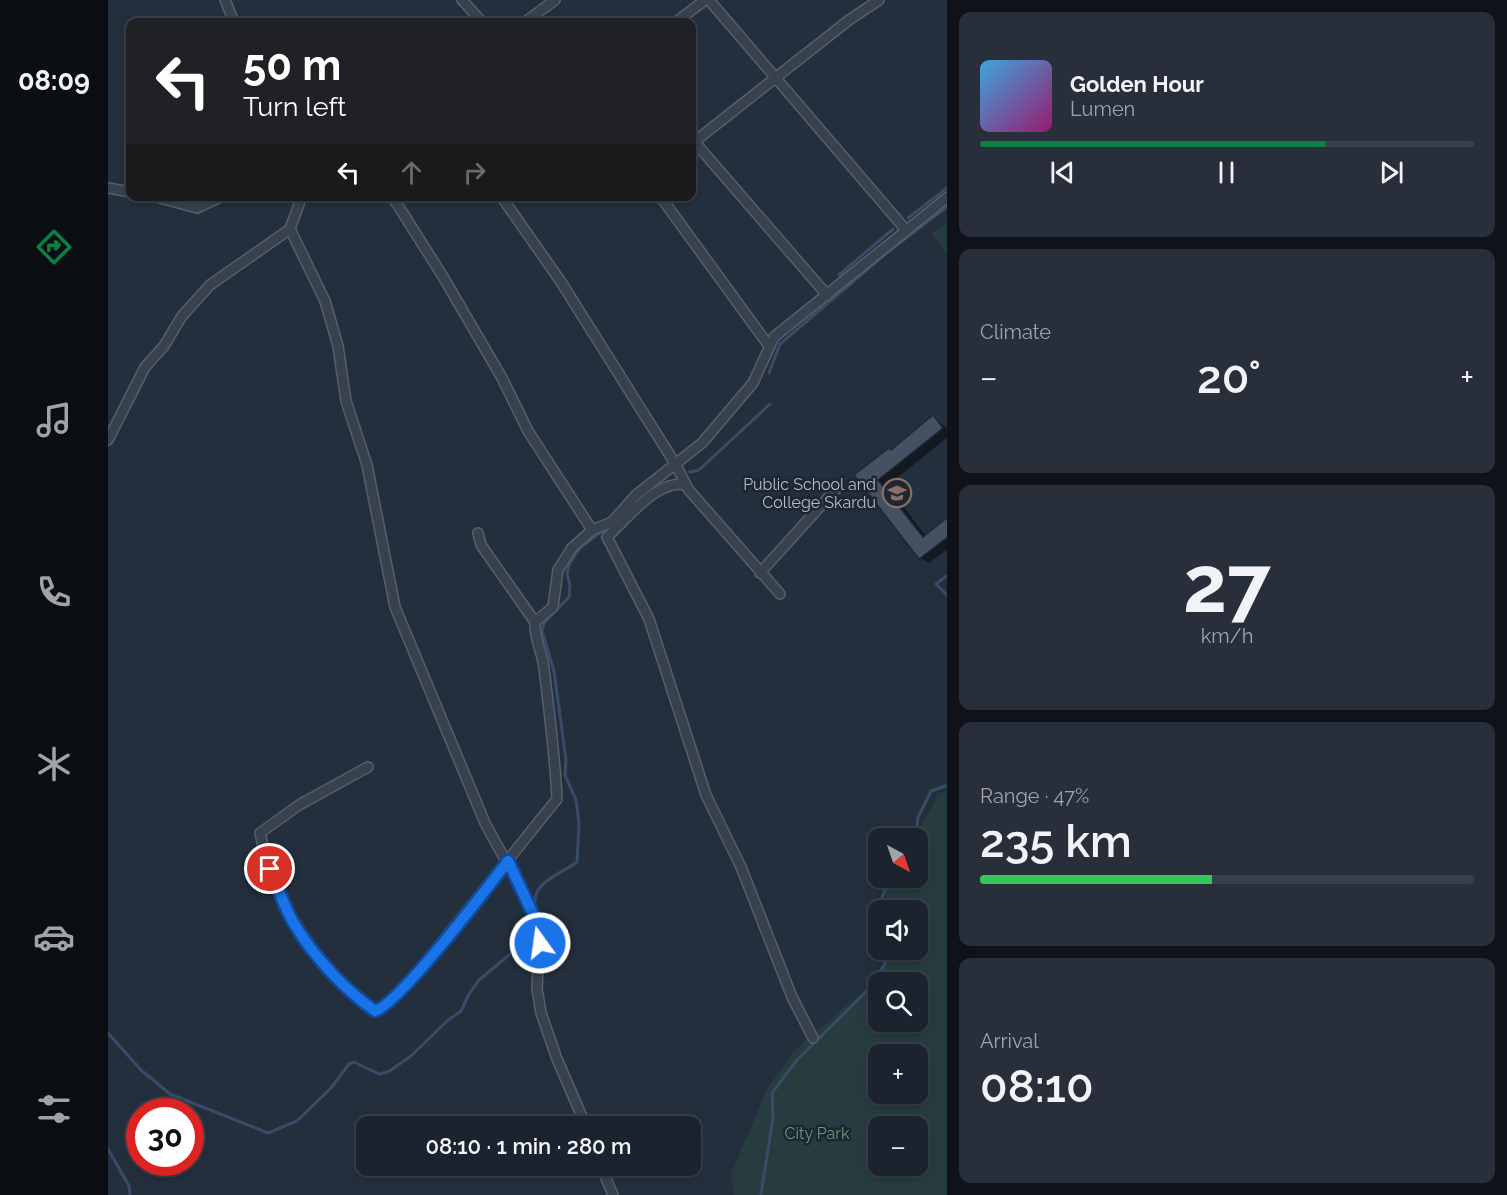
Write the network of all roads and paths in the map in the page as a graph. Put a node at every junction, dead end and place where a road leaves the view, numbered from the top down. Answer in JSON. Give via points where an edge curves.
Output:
{"nodes":[{"id":1,"x":225,"y":0,"type":"edge"},
{"id":2,"x":462,"y":0,"type":"edge"},
{"id":3,"x":555,"y":0,"type":"edge"},
{"id":4,"x":707,"y":0,"type":"edge"},
{"id":5,"x":879,"y":0,"type":"edge"},
{"id":6,"x":232,"y":18,"type":"edge"},
{"id":7,"x":478,"y":18,"type":"edge"},
{"id":8,"x":533,"y":18,"type":"edge"},
{"id":9,"x":682,"y":18,"type":"edge"},
{"id":10,"x":774,"y":79,"type":"junction"},
{"id":11,"x":696,"y":138,"type":"edge"},
{"id":12,"x":696,"y":143,"type":"edge"},
{"id":13,"x":108,"y":188,"type":"edge"},
{"id":14,"x":126,"y":191,"type":"edge"},
{"id":15,"x":947,"y":198,"type":"edge"},
{"id":16,"x":171,"y":201,"type":"edge"},
{"id":17,"x":212,"y":201,"type":"edge"},
{"id":18,"x":300,"y":201,"type":"edge"},
{"id":19,"x":395,"y":201,"type":"edge"},
{"id":20,"x":504,"y":201,"type":"edge"},
{"id":21,"x":664,"y":201,"type":"edge"},
{"id":22,"x":291,"y":229,"type":"junction"},
{"id":23,"x":906,"y":230,"type":"junction"},
{"id":24,"x":827,"y":295,"type":"junction"},
{"id":25,"x":770,"y":346,"type":"junction"},
{"id":26,"x":108,"y":440,"type":"edge"},
{"id":27,"x":676,"y":465,"type":"junction"},
{"id":28,"x":686,"y":485,"type":"junction"},
{"id":29,"x":836,"y":489,"type":"dead end"},
{"id":30,"x":592,"y":530,"type":"junction"},
{"id":31,"x":477,"y":532,"type":"dead end"},
{"id":32,"x":760,"y":573,"type":"junction"},
{"id":33,"x":780,"y":594,"type":"dead end"},
{"id":34,"x":535,"y":622,"type":"junction"},
{"id":35,"x":368,"y":767,"type":"dead end"},
{"id":36,"x":508,"y":861,"type":"junction"},
{"id":37,"x":813,"y":1038,"type":"dead end"},
{"id":38,"x":582,"y":1116,"type":"edge"},
{"id":39,"x":605,"y":1176,"type":"edge"},
{"id":40,"x":613,"y":1195,"type":"edge"}],
"edges":[{"from":1,"to":6,"type":"street"},
{"from":2,"to":7,"type":"street"},
{"from":3,"to":8,"type":"street"},
{"from":4,"to":9,"type":"street"},
{"from":4,"to":10,"type":"street"},
{"from":5,"to":10,"type":"street"},
{"from":10,"to":11,"type":"street"},
{"from":10,"to":23,"type":"street"},
{"from":12,"to":24,"type":"street"},
{"from":13,"to":14,"type":"street"},
{"from":15,"to":23,"type":"street"},
{"from":16,"to":17,"type":"street","via":[[197,208]]},
{"from":18,"to":22,"type":"street"},
{"from":19,"to":30,"type":"street","via":[[502,378],[528,431]]},
{"from":20,"to":27,"type":"street","via":[[561,282]]},
{"from":21,"to":25,"type":"street"},
{"from":22,"to":26,"type":"street","via":[[210,285],[182,316],[164,346],[145,367]]},
{"from":22,"to":36,"type":"street","via":[[325,301],[338,346],[346,401],[367,465],[395,607],[485,823]]},
{"from":23,"to":24,"type":"street"},
{"from":24,"to":25,"type":"street","via":[[781,331]]},
{"from":25,"to":27,"type":"street","via":[[753,383],[702,443]]},
{"from":27,"to":28,"type":"street"},
{"from":27,"to":30,"type":"street","via":[[636,495],[612,522]]},
{"from":28,"to":32,"type":"street"},
{"from":28,"to":37,"type":"street","via":[[656,490],[607,537],[649,620],[706,795],[741,867],[792,997]]},
{"from":29,"to":32,"type":"street"},
{"from":30,"to":34,"type":"street","via":[[572,548],[558,570],[553,607]]},
{"from":31,"to":34,"type":"street","via":[[481,545]]},
{"from":32,"to":33,"type":"street"},
{"from":34,"to":36,"type":"street","via":[[534,637],[542,652],[557,799]]},
{"from":35,"to":36,"type":"street","via":[[299,805],[260,833],[265,855],[294,924],[354,996],[375,1011],[410,982]]},
{"from":36,"to":38,"type":"street","via":[[540,929],[537,989],[541,1013]]},
{"from":39,"to":40,"type":"street"}]}
